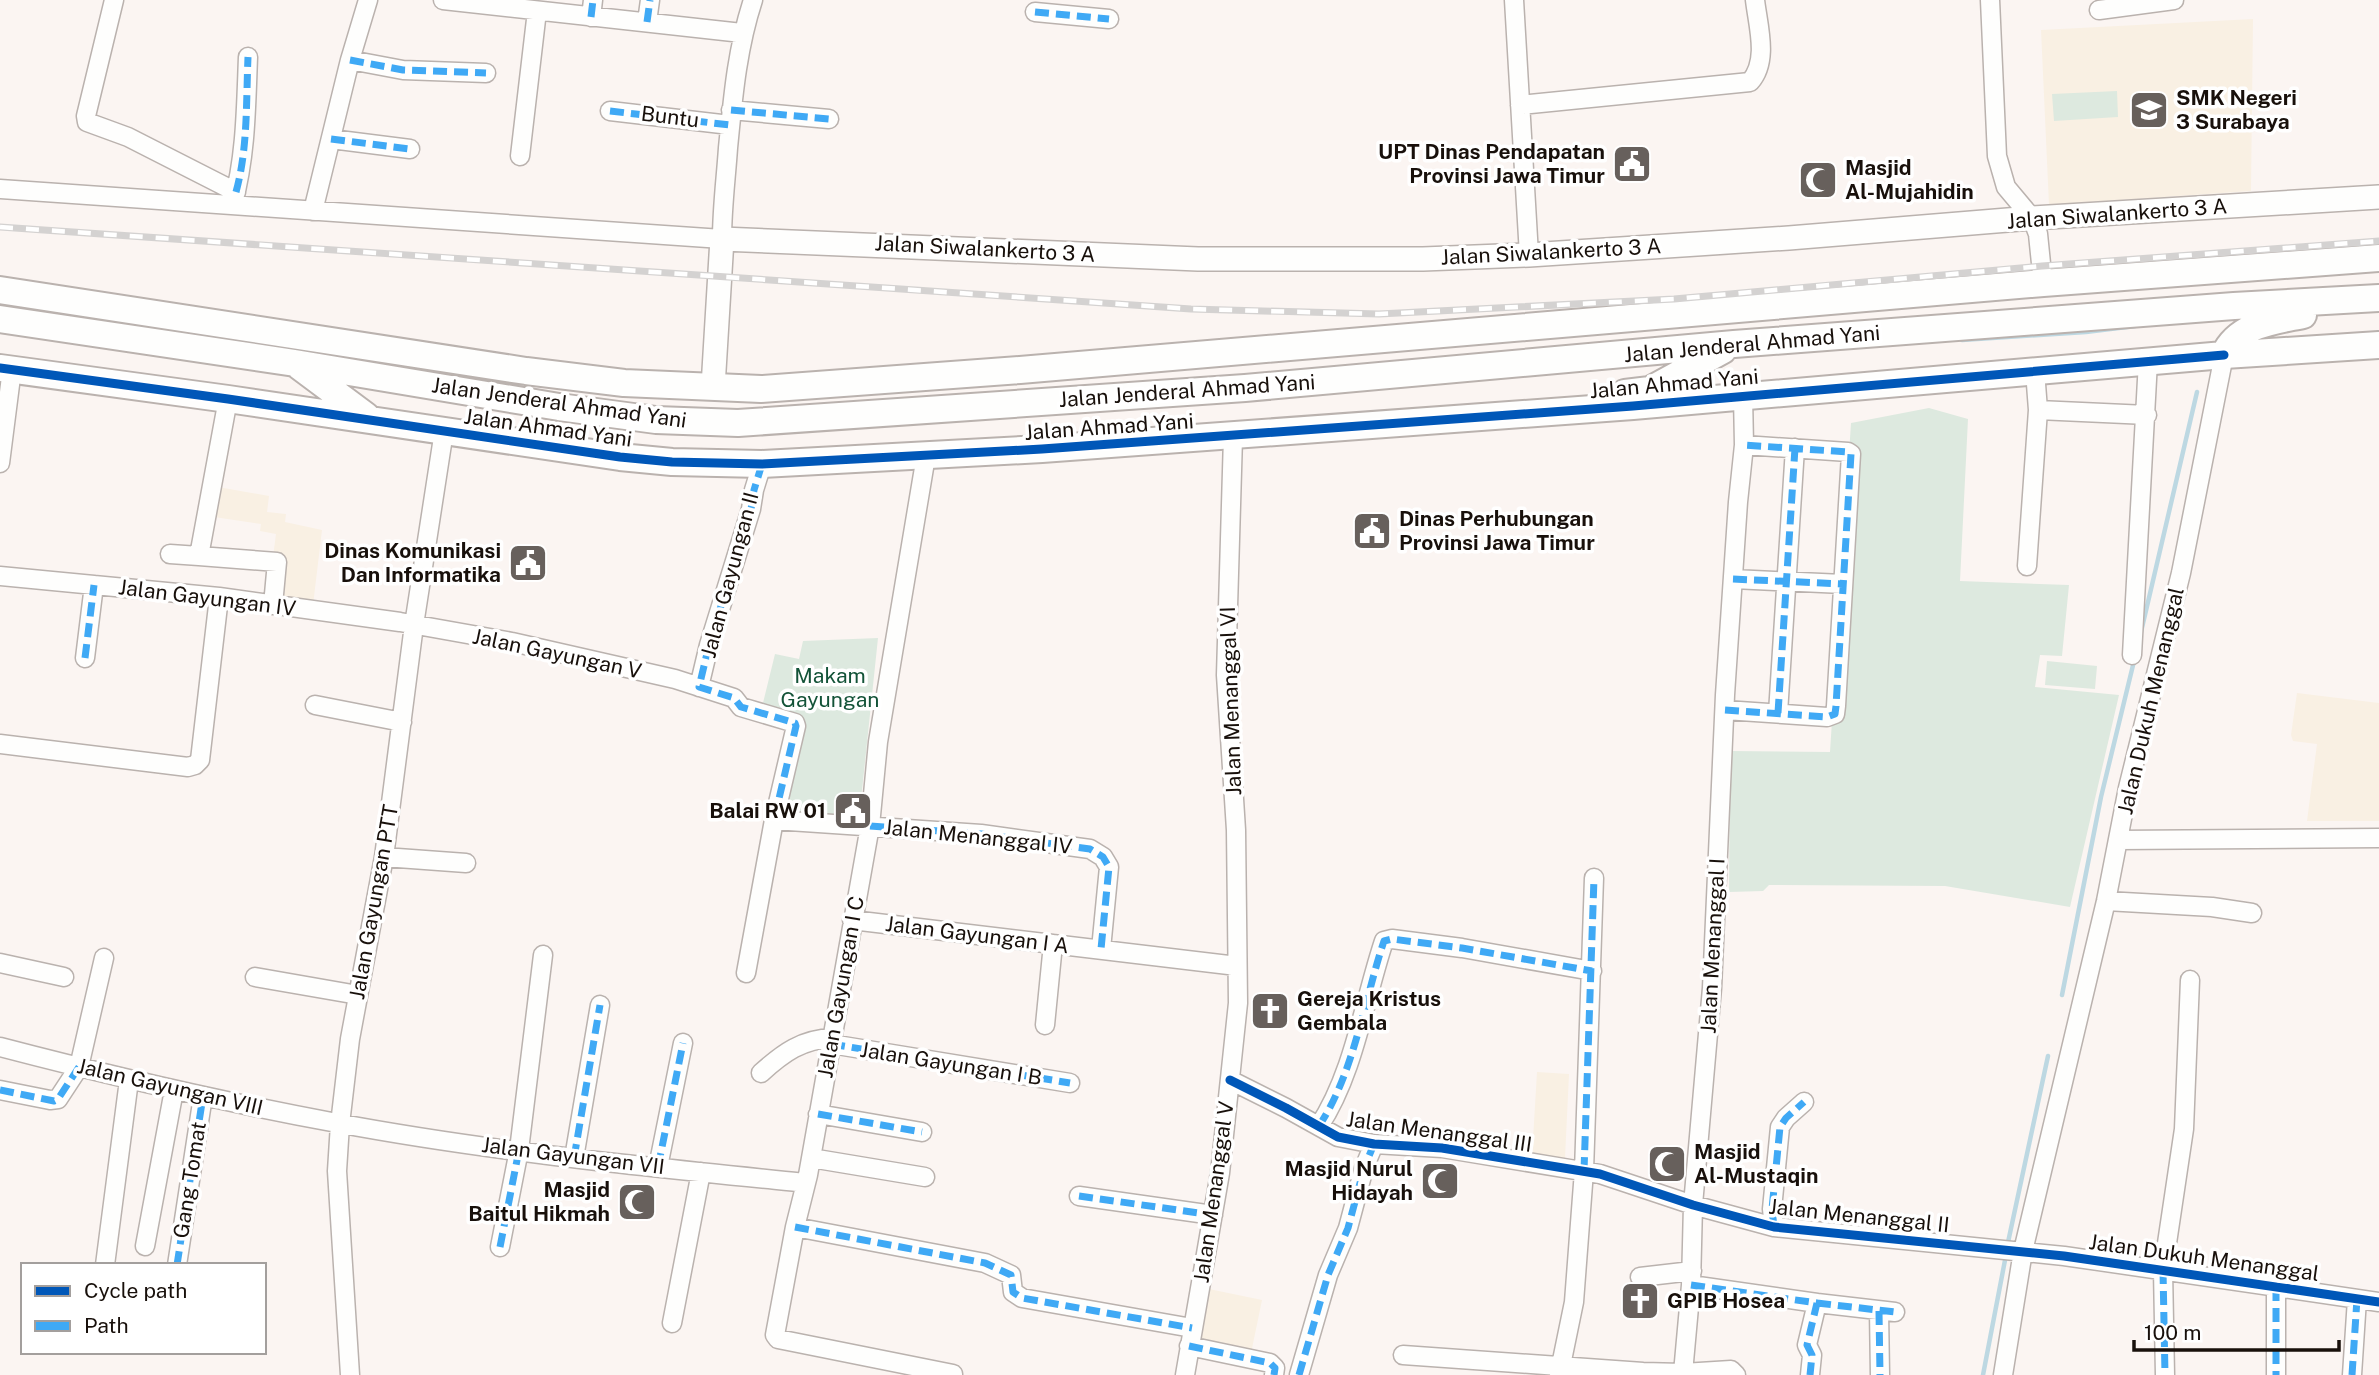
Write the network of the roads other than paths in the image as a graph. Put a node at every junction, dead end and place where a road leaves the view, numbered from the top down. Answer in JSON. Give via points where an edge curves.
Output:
{"nodes":[{"id":1,"x":114,"y":0,"type":"edge"},
{"id":2,"x":368,"y":0,"type":"edge"},
{"id":3,"x":443,"y":0,"type":"edge"},
{"id":4,"x":650,"y":0,"type":"edge"},
{"id":5,"x":753,"y":0,"type":"edge"},
{"id":6,"x":1514,"y":0,"type":"edge"},
{"id":7,"x":1755,"y":0,"type":"edge"},
{"id":8,"x":1990,"y":0,"type":"edge"},
{"id":9,"x":2174,"y":0,"type":"edge"},
{"id":10,"x":592,"y":9,"type":"edge"},
{"id":11,"x":2099,"y":10,"type":"dead end"},
{"id":12,"x":537,"y":11,"type":"junction"},
{"id":13,"x":1035,"y":12,"type":"edge"},
{"id":14,"x":1109,"y":19,"type":"dead end"},
{"id":15,"x":647,"y":22,"type":"junction"},
{"id":16,"x":742,"y":33,"type":"junction"},
{"id":17,"x":248,"y":57,"type":"dead end"},
{"id":18,"x":350,"y":60,"type":"junction"},
{"id":19,"x":486,"y":73,"type":"dead end"},
{"id":20,"x":1520,"y":105,"type":"junction"},
{"id":21,"x":610,"y":111,"type":"dead end"},
{"id":22,"x":731,"y":117,"type":"junction"},
{"id":23,"x":829,"y":119,"type":"dead end"},
{"id":24,"x":331,"y":139,"type":"junction"},
{"id":25,"x":410,"y":149,"type":"dead end"},
{"id":26,"x":520,"y":156,"type":"dead end"},
{"id":27,"x":0,"y":189,"type":"edge"},
{"id":28,"x":2379,"y":197,"type":"edge"},
{"id":29,"x":234,"y":199,"type":"junction"},
{"id":30,"x":313,"y":211,"type":"junction"},
{"id":31,"x":2032,"y":218,"type":"junction"},
{"id":32,"x":722,"y":239,"type":"junction"},
{"id":33,"x":1529,"y":255,"type":"junction"},
{"id":34,"x":2379,"y":258,"type":"edge"},
{"id":35,"x":2043,"y":283,"type":"junction"},
{"id":36,"x":0,"y":290,"type":"edge"},
{"id":37,"x":2377,"y":294,"type":"edge"},
{"id":38,"x":0,"y":319,"type":"edge"},
{"id":39,"x":1734,"y":344,"type":"junction"},
{"id":40,"x":2379,"y":345,"type":"edge"},
{"id":41,"x":2224,"y":355,"type":"junction"},
{"id":42,"x":2148,"y":362,"type":"junction"},
{"id":43,"x":295,"y":363,"type":"junction"},
{"id":44,"x":6,"y":369,"type":"edge"},
{"id":45,"x":2035,"y":371,"type":"junction"},
{"id":46,"x":713,"y":387,"type":"junction"},
{"id":47,"x":1744,"y":396,"type":"junction"},
{"id":48,"x":228,"y":398,"type":"junction"},
{"id":49,"x":2038,"y":410,"type":"junction"},
{"id":50,"x":2147,"y":415,"type":"junction"},
{"id":51,"x":1491,"y":417,"type":"junction"},
{"id":52,"x":370,"y":420,"type":"junction"},
{"id":53,"x":444,"y":431,"type":"junction"},
{"id":54,"x":1233,"y":436,"type":"junction"},
{"id":55,"x":1744,"y":445,"type":"junction"},
{"id":56,"x":1795,"y":448,"type":"junction"},
{"id":57,"x":926,"y":456,"type":"junction"},
{"id":58,"x":0,"y":463,"type":"edge"},
{"id":59,"x":762,"y":464,"type":"junction"},
{"id":60,"x":170,"y":554,"type":"dead end"},
{"id":61,"x":199,"y":556,"type":"junction"},
{"id":62,"x":2027,"y":566,"type":"dead end"},
{"id":63,"x":0,"y":576,"type":"edge"},
{"id":64,"x":1733,"y":579,"type":"junction"},
{"id":65,"x":1786,"y":582,"type":"junction"},
{"id":66,"x":1843,"y":584,"type":"junction"},
{"id":67,"x":94,"y":585,"type":"junction"},
{"id":68,"x":219,"y":597,"type":"junction"},
{"id":69,"x":273,"y":604,"type":"junction"},
{"id":70,"x":414,"y":625,"type":"junction"},
{"id":71,"x":2132,"y":655,"type":"dead end"},
{"id":72,"x":85,"y":658,"type":"dead end"},
{"id":73,"x":699,"y":687,"type":"junction"},
{"id":74,"x":315,"y":705,"type":"dead end"},
{"id":75,"x":1725,"y":710,"type":"junction"},
{"id":76,"x":1778,"y":713,"type":"junction"},
{"id":77,"x":402,"y":722,"type":"junction"},
{"id":78,"x":0,"y":744,"type":"edge"},
{"id":79,"x":774,"y":820,"type":"junction"},
{"id":80,"x":870,"y":826,"type":"junction"},
{"id":81,"x":2379,"y":838,"type":"edge"},
{"id":82,"x":2118,"y":840,"type":"junction"},
{"id":83,"x":384,"y":857,"type":"junction"},
{"id":84,"x":466,"y":863,"type":"dead end"},
{"id":85,"x":1594,"y":878,"type":"dead end"},
{"id":86,"x":2106,"y":901,"type":"junction"},
{"id":87,"x":2252,"y":914,"type":"dead end"},
{"id":88,"x":852,"y":920,"type":"junction"},
{"id":89,"x":1053,"y":944,"type":"junction"},
{"id":90,"x":1101,"y":949,"type":"junction"},
{"id":91,"x":543,"y":955,"type":"dead end"},
{"id":92,"x":104,"y":958,"type":"dead end"},
{"id":93,"x":0,"y":963,"type":"edge"},
{"id":94,"x":1237,"y":966,"type":"junction"},
{"id":95,"x":1592,"y":971,"type":"junction"},
{"id":96,"x":746,"y":973,"type":"dead end"},
{"id":97,"x":64,"y":977,"type":"dead end"},
{"id":98,"x":255,"y":977,"type":"dead end"},
{"id":99,"x":2190,"y":981,"type":"dead end"},
{"id":100,"x":358,"y":995,"type":"junction"},
{"id":101,"x":600,"y":1005,"type":"dead end"},
{"id":102,"x":1045,"y":1025,"type":"dead end"},
{"id":103,"x":832,"y":1041,"type":"junction"},
{"id":104,"x":683,"y":1043,"type":"dead end"},
{"id":105,"x":0,"y":1046,"type":"edge"},
{"id":106,"x":79,"y":1067,"type":"junction"},
{"id":107,"x":761,"y":1073,"type":"dead end"},
{"id":108,"x":129,"y":1080,"type":"junction"},
{"id":109,"x":1230,"y":1080,"type":"junction"},
{"id":110,"x":1070,"y":1083,"type":"dead end"},
{"id":111,"x":0,"y":1090,"type":"edge"},
{"id":112,"x":174,"y":1090,"type":"junction"},
{"id":113,"x":204,"y":1096,"type":"junction"},
{"id":114,"x":1804,"y":1102,"type":"dead end"},
{"id":115,"x":818,"y":1114,"type":"junction"},
{"id":116,"x":340,"y":1124,"type":"junction"},
{"id":117,"x":1319,"y":1126,"type":"junction"},
{"id":118,"x":922,"y":1132,"type":"dead end"},
{"id":119,"x":1374,"y":1144,"type":"junction"},
{"id":120,"x":519,"y":1150,"type":"junction"},
{"id":121,"x":574,"y":1158,"type":"junction"},
{"id":122,"x":811,"y":1158,"type":"junction"},
{"id":123,"x":658,"y":1167,"type":"junction"},
{"id":124,"x":1584,"y":1171,"type":"junction"},
{"id":125,"x":701,"y":1172,"type":"junction"},
{"id":126,"x":925,"y":1177,"type":"dead end"},
{"id":127,"x":806,"y":1183,"type":"junction"},
{"id":128,"x":1079,"y":1196,"type":"dead end"},
{"id":129,"x":1693,"y":1205,"type":"junction"},
{"id":130,"x":1213,"y":1215,"type":"junction"},
{"id":131,"x":795,"y":1227,"type":"junction"},
{"id":132,"x":1774,"y":1227,"type":"junction"},
{"id":133,"x":145,"y":1246,"type":"dead end"},
{"id":134,"x":500,"y":1247,"type":"dead end"},
{"id":135,"x":2017,"y":1250,"type":"junction"},
{"id":136,"x":105,"y":1263,"type":"edge"},
{"id":137,"x":177,"y":1263,"type":"edge"},
{"id":138,"x":2163,"y":1270,"type":"junction"},
{"id":139,"x":1640,"y":1277,"type":"dead end"},
{"id":140,"x":1692,"y":1278,"type":"junction"},
{"id":141,"x":2276,"y":1287,"type":"junction"},
{"id":142,"x":2357,"y":1302,"type":"junction"},
{"id":143,"x":2379,"y":1302,"type":"edge"},
{"id":144,"x":1817,"y":1303,"type":"junction"},
{"id":145,"x":671,"y":1323,"type":"dead end"},
{"id":146,"x":1191,"y":1337,"type":"junction"},
{"id":147,"x":1403,"y":1355,"type":"dead end"},
{"id":148,"x":1560,"y":1371,"type":"edge"},
{"id":149,"x":1683,"y":1373,"type":"edge"},
{"id":150,"x":953,"y":1374,"type":"edge"},
{"id":151,"x":350,"y":1375,"type":"edge"},
{"id":152,"x":1185,"y":1375,"type":"edge"},
{"id":153,"x":1274,"y":1375,"type":"edge"},
{"id":154,"x":1299,"y":1375,"type":"edge"},
{"id":155,"x":1736,"y":1375,"type":"edge"},
{"id":156,"x":1810,"y":1375,"type":"edge"},
{"id":157,"x":1880,"y":1375,"type":"edge"},
{"id":158,"x":2003,"y":1375,"type":"edge"},
{"id":159,"x":2165,"y":1375,"type":"edge"},
{"id":160,"x":2276,"y":1375,"type":"edge"},
{"id":161,"x":2352,"y":1375,"type":"edge"}],
"edges":[{"from":1,"to":29,"type":"street","via":[[87,122],[178,161]]},
{"from":2,"to":18,"type":"street"},
{"from":3,"to":12,"type":"street"},
{"from":4,"to":15,"type":"street"},
{"from":5,"to":16,"type":"street"},
{"from":6,"to":20,"type":"street"},
{"from":7,"to":20,"type":"street","via":[[1760,60],[1758,74],[1750,82]]},
{"from":8,"to":31,"type":"street","via":[[1997,156],[2006,187]]},
{"from":9,"to":11,"type":"street"},
{"from":10,"to":12,"type":"street"},
{"from":10,"to":15,"type":"street"},
{"from":12,"to":26,"type":"street"},
{"from":13,"to":14,"type":"street"},
{"from":15,"to":16,"type":"street"},
{"from":16,"to":22,"type":"street"},
{"from":17,"to":29,"type":"street","via":[[245,138]]},
{"from":18,"to":19,"type":"street","via":[[403,70]]},
{"from":18,"to":24,"type":"street"},
{"from":20,"to":33,"type":"street"},
{"from":21,"to":22,"type":"street","name":"Buntu"},
{"from":22,"to":23,"type":"street","name":"Buntu"},
{"from":22,"to":32,"type":"street"},
{"from":24,"to":25,"type":"street"},
{"from":24,"to":30,"type":"street"},
{"from":27,"to":29,"type":"street"},
{"from":28,"to":31,"type":"main road","name":"Jalan Siwalankerto 3 A"},
{"from":29,"to":30,"type":"street"},
{"from":30,"to":32,"type":"street"},
{"from":31,"to":33,"type":"main road","name":"Jalan Siwalankerto 3 A"},
{"from":31,"to":35,"type":"street"},
{"from":32,"to":33,"type":"main road","name":"Jalan Siwalankerto 3 A","via":[[1198,259]]},
{"from":32,"to":46,"type":"main road"},
{"from":34,"to":35,"type":"highway","name":"Jalan Jenderal Ahmad Yani"},
{"from":35,"to":46,"type":"highway","name":"Jalan Jenderal Ahmad Yani","via":[[940,376],[773,388]]},
{"from":36,"to":46,"type":"highway","name":"Jalan Jenderal Ahmad Yani","via":[[526,371],[624,383]]},
{"from":37,"to":39,"type":"highway","name":"Jalan Jenderal Ahmad Yani"},
{"from":37,"to":41,"type":"highway","via":[[2251,328],[2228,345]]},
{"from":38,"to":43,"type":"highway","name":"Jalan Jenderal Ahmad Yani"},
{"from":39,"to":43,"type":"highway","name":"Jalan Jenderal Ahmad Yani","via":[[1245,388],[738,423],[656,420],[559,407]]},
{"from":39,"to":51,"type":"highway","via":[[1650,390],[1507,404]]},
{"from":40,"to":41,"type":"highway","name":"Jalan Ahmad Yani"},
{"from":41,"to":42,"type":"highway","name":"Jalan Ahmad Yani"},
{"from":41,"to":82,"type":"street","name":"Jalan Dukuh Menanggal","via":[[2181,573]]},
{"from":42,"to":45,"type":"highway","name":"Jalan Ahmad Yani"},
{"from":42,"to":50,"type":"street"},
{"from":43,"to":52,"type":"highway"},
{"from":44,"to":48,"type":"highway","name":"Jalan Ahmad Yani"},
{"from":44,"to":58,"type":"street"},
{"from":45,"to":47,"type":"highway","name":"Jalan Ahmad Yani"},
{"from":45,"to":49,"type":"street"},
{"from":47,"to":51,"type":"highway","name":"Jalan Ahmad Yani"},
{"from":47,"to":55,"type":"street","name":"Jalan Menanggal I"},
{"from":48,"to":52,"type":"highway","name":"Jalan Ahmad Yani"},
{"from":48,"to":61,"type":"street"},
{"from":49,"to":50,"type":"street"},
{"from":49,"to":62,"type":"street"},
{"from":50,"to":71,"type":"street"},
{"from":51,"to":54,"type":"highway","name":"Jalan Ahmad Yani"},
{"from":52,"to":53,"type":"highway","name":"Jalan Ahmad Yani"},
{"from":53,"to":59,"type":"highway","name":"Jalan Ahmad Yani","via":[[621,457]]},
{"from":53,"to":70,"type":"street","name":"Jalan Gayungan PTT"},
{"from":54,"to":57,"type":"highway","name":"Jalan Ahmad Yani"},
{"from":54,"to":94,"type":"street","name":"Jalan Menanggal VI","via":[[1226,675],[1236,830]]},
{"from":55,"to":56,"type":"street"},
{"from":55,"to":64,"type":"street","name":"Jalan Menanggal I"},
{"from":56,"to":65,"type":"street"},
{"from":56,"to":66,"type":"street","via":[[1851,454]]},
{"from":57,"to":59,"type":"highway","name":"Jalan Ahmad Yani"},
{"from":57,"to":80,"type":"street","name":"Jalan Gayungan I C","via":[[878,742]]},
{"from":59,"to":73,"type":"street","name":"Jalan Gayungan II"},
{"from":60,"to":61,"type":"street"},
{"from":61,"to":69,"type":"street","via":[[278,562]]},
{"from":63,"to":67,"type":"street","name":"Jalan Gayungan IV"},
{"from":64,"to":65,"type":"street"},
{"from":64,"to":75,"type":"street","name":"Jalan Menanggal I"},
{"from":65,"to":66,"type":"street"},
{"from":65,"to":76,"type":"street"},
{"from":66,"to":76,"type":"street","via":[[1835,714],[1826,718]]},
{"from":67,"to":68,"type":"street","name":"Jalan Gayungan IV"},
{"from":67,"to":72,"type":"street"},
{"from":68,"to":69,"type":"street","name":"Jalan Gayungan IV"},
{"from":68,"to":78,"type":"street","via":[[200,760],[195,765]]},
{"from":69,"to":70,"type":"street","name":"Jalan Gayungan IV"},
{"from":70,"to":73,"type":"street","name":"Jalan Gayungan V","via":[[512,642]]},
{"from":70,"to":77,"type":"street","name":"Jalan Gayungan PTT"},
{"from":73,"to":79,"type":"street","name":"Jalan Gayungan V","via":[[734,698],[741,707],[795,723]]},
{"from":74,"to":77,"type":"street"},
{"from":75,"to":76,"type":"street"},
{"from":75,"to":129,"type":"street","name":"Jalan Menanggal I","via":[[1712,988]]},
{"from":77,"to":83,"type":"street","name":"Jalan Gayungan PTT"},
{"from":79,"to":80,"type":"street","name":"Jalan Menanggal IV"},
{"from":79,"to":96,"type":"street"},
{"from":80,"to":88,"type":"street","name":"Jalan Gayungan I C"},
{"from":80,"to":90,"type":"street","name":"Jalan Menanggal IV","via":[[981,834],[1090,849],[1110,867]]},
{"from":81,"to":82,"type":"street"},
{"from":82,"to":86,"type":"street","name":"Jalan Dukuh Menanggal"},
{"from":83,"to":84,"type":"street"},
{"from":83,"to":100,"type":"street","name":"Jalan Gayungan PTT"},
{"from":85,"to":95,"type":"street"},
{"from":86,"to":87,"type":"street"},
{"from":86,"to":135,"type":"street","name":"Jalan Dukuh Menanggal"},
{"from":88,"to":89,"type":"street","name":"Jalan Gayungan I A"},
{"from":88,"to":103,"type":"street","name":"Jalan Gayungan I C"},
{"from":89,"to":90,"type":"street","name":"Jalan Gayungan I A"},
{"from":89,"to":102,"type":"street"},
{"from":90,"to":94,"type":"street"},
{"from":91,"to":120,"type":"street"},
{"from":92,"to":106,"type":"street"},
{"from":93,"to":97,"type":"street"},
{"from":94,"to":109,"type":"street","name":"Jalan Menanggal V"},
{"from":95,"to":117,"type":"street","via":[[1462,948],[1384,941],[1357,1036]]},
{"from":95,"to":124,"type":"street"},
{"from":98,"to":100,"type":"street"},
{"from":99,"to":138,"type":"street","via":[[2184,1129]]},
{"from":100,"to":116,"type":"street","name":"Jalan Gayungan PTT"},
{"from":101,"to":121,"type":"street"},
{"from":103,"to":107,"type":"street","via":[[815,1038],[800,1044]]},
{"from":103,"to":110,"type":"street","name":"Jalan Gayungan I B"},
{"from":103,"to":115,"type":"street","name":"Jalan Gayungan I C"},
{"from":104,"to":123,"type":"street"},
{"from":105,"to":106,"type":"street","name":"Jalan Gayungan VIII"},
{"from":106,"to":108,"type":"street","name":"Jalan Gayungan VIII"},
{"from":106,"to":111,"type":"street","via":[[54,1101]]},
{"from":108,"to":112,"type":"street","name":"Jalan Gayungan VIII"},
{"from":108,"to":136,"type":"street"},
{"from":109,"to":117,"type":"street","name":"Jalan Menanggal III"},
{"from":109,"to":130,"type":"street","name":"Jalan Menanggal V"},
{"from":112,"to":113,"type":"street","name":"Jalan Gayungan VIII"},
{"from":112,"to":133,"type":"street"},
{"from":113,"to":116,"type":"street","name":"Jalan Gayungan VIII"},
{"from":113,"to":137,"type":"street","name":"Gang Tomat"},
{"from":114,"to":132,"type":"street","via":[[1780,1127]]},
{"from":115,"to":118,"type":"street"},
{"from":115,"to":122,"type":"street","name":"Jalan Gayungan I C"},
{"from":116,"to":120,"type":"street","name":"Jalan Gayungan VII"},
{"from":116,"to":151,"type":"street","name":"Jalan Gayungan PTT","via":[[337,1171]]},
{"from":117,"to":119,"type":"street","name":"Jalan Menanggal III","via":[[1338,1138]]},
{"from":119,"to":124,"type":"street","name":"Jalan Menanggal III","via":[[1442,1148]]},
{"from":119,"to":154,"type":"street"},
{"from":120,"to":121,"type":"street","name":"Jalan Gayungan VII"},
{"from":120,"to":134,"type":"street"},
{"from":121,"to":123,"type":"street","name":"Jalan Gayungan VII"},
{"from":122,"to":126,"type":"street"},
{"from":122,"to":127,"type":"street","name":"Jalan Gayungan I C"},
{"from":123,"to":125,"type":"street","name":"Jalan Gayungan VII"},
{"from":124,"to":129,"type":"street","name":"Jalan Menanggal III"},
{"from":124,"to":148,"type":"street","via":[[1574,1301]]},
{"from":125,"to":127,"type":"street","name":"Jalan Gayungan VII"},
{"from":125,"to":145,"type":"street"},
{"from":127,"to":131,"type":"street","name":"Jalan Gayungan I C"},
{"from":128,"to":130,"type":"street"},
{"from":129,"to":132,"type":"street","name":"Jalan Menanggal II"},
{"from":129,"to":140,"type":"street","name":"Jalan Menanggal I"},
{"from":130,"to":146,"type":"street","name":"Jalan Menanggal V"},
{"from":131,"to":146,"type":"street","via":[[985,1264],[1011,1275],[1013,1292],[1023,1298]]},
{"from":131,"to":150,"type":"street","name":"Jalan Gayungan I C","via":[[776,1338]]},
{"from":132,"to":135,"type":"street","name":"Jalan Menanggal II"},
{"from":135,"to":138,"type":"street","name":"Jalan Dukuh Menanggal"},
{"from":135,"to":158,"type":"street","name":"Jalan Dukuh Menanggal"},
{"from":138,"to":141,"type":"street","name":"Jalan Dukuh Menanggal"},
{"from":138,"to":159,"type":"street"},
{"from":139,"to":140,"type":"street"},
{"from":140,"to":144,"type":"street"},
{"from":140,"to":149,"type":"street","name":"Jalan Menanggal I"},
{"from":141,"to":142,"type":"street","name":"Jalan Dukuh Menanggal"},
{"from":141,"to":160,"type":"street"},
{"from":142,"to":143,"type":"street","name":"Jalan Dukuh Menanggal"},
{"from":142,"to":161,"type":"street"},
{"from":144,"to":156,"type":"street","via":[[1807,1345],[1812,1355]]},
{"from":144,"to":157,"type":"street","via":[[1887,1312]]},
{"from":146,"to":152,"type":"street","name":"Jalan Menanggal V"},
{"from":146,"to":153,"type":"street","via":[[1270,1363]]},
{"from":147,"to":148,"type":"street"},
{"from":148,"to":149,"type":"street"},
{"from":149,"to":155,"type":"street","via":[[1731,1370]]}]}
